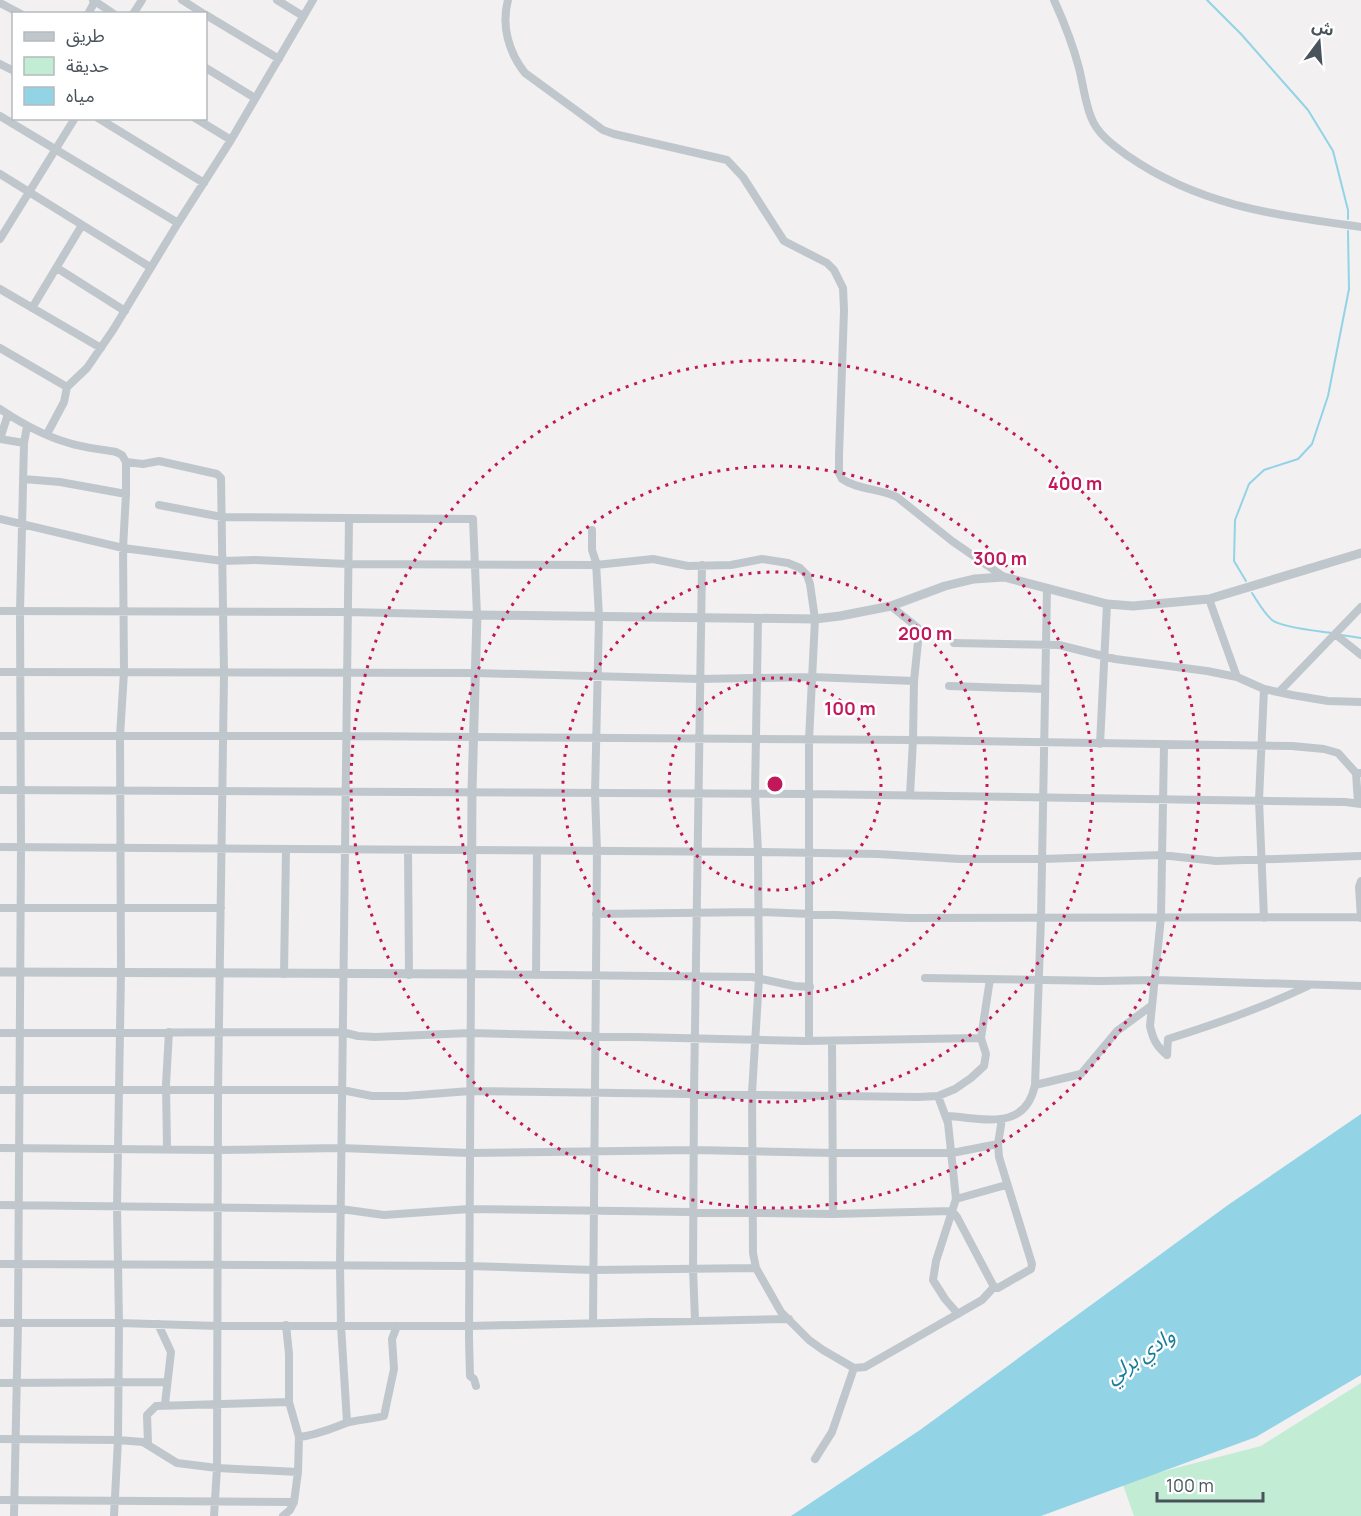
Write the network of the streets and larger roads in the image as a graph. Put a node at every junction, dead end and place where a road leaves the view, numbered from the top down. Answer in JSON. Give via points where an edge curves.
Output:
{"nodes":[{"id":1,"x":182,"y":0,"type":"edge"},
{"id":2,"x":278,"y":0,"type":"edge"},
{"id":3,"x":313,"y":0,"type":"edge"},
{"id":4,"x":508,"y":0,"type":"edge"},
{"id":5,"x":1054,"y":0,"type":"edge"},
{"id":6,"x":0,"y":1,"type":"edge"},
{"id":7,"x":94,"y":1,"type":"edge"},
{"id":8,"x":18,"y":12,"type":"edge"},
{"id":9,"x":111,"y":12,"type":"edge"},
{"id":10,"x":202,"y":12,"type":"edge"},
{"id":11,"x":207,"y":15,"type":"edge"},
{"id":12,"x":303,"y":16,"type":"junction"},
{"id":13,"x":279,"y":59,"type":"junction"},
{"id":14,"x":207,"y":70,"type":"edge"},
{"id":15,"x":255,"y":98,"type":"junction"},
{"id":16,"x":0,"y":116,"type":"edge"},
{"id":17,"x":74,"y":120,"type":"edge"},
{"id":18,"x":101,"y":120,"type":"edge"},
{"id":19,"x":198,"y":120,"type":"edge"},
{"id":20,"x":231,"y":140,"type":"junction"},
{"id":21,"x":57,"y":150,"type":"junction"},
{"id":22,"x":0,"y":174,"type":"edge"},
{"id":23,"x":204,"y":183,"type":"junction"},
{"id":24,"x":30,"y":191,"type":"junction"},
{"id":25,"x":178,"y":223,"type":"junction"},
{"id":26,"x":82,"y":225,"type":"junction"},
{"id":27,"x":1361,"y":227,"type":"edge"},
{"id":28,"x":0,"y":239,"type":"edge"},
{"id":29,"x":150,"y":267,"type":"junction"},
{"id":30,"x":57,"y":268,"type":"junction"},
{"id":31,"x":0,"y":289,"type":"edge"},
{"id":32,"x":32,"y":308,"type":"junction"},
{"id":33,"x":125,"y":311,"type":"junction"},
{"id":34,"x":0,"y":348,"type":"edge"},
{"id":35,"x":101,"y":348,"type":"junction"},
{"id":36,"x":68,"y":387,"type":"junction"},
{"id":37,"x":0,"y":409,"type":"edge"},
{"id":38,"x":8,"y":414,"type":"junction"},
{"id":39,"x":27,"y":426,"type":"junction"},
{"id":40,"x":47,"y":434,"type":"junction"},
{"id":41,"x":0,"y":439,"type":"edge"},
{"id":42,"x":24,"y":443,"type":"junction"},
{"id":43,"x":126,"y":462,"type":"junction"},
{"id":44,"x":23,"y":479,"type":"junction"},
{"id":45,"x":126,"y":494,"type":"junction"},
{"id":46,"x":159,"y":505,"type":"dead end"},
{"id":47,"x":222,"y":517,"type":"junction"},
{"id":48,"x":349,"y":518,"type":"junction"},
{"id":49,"x":0,"y":519,"type":"edge"},
{"id":50,"x":22,"y":524,"type":"junction"},
{"id":51,"x":592,"y":530,"type":"dead end"},
{"id":52,"x":123,"y":548,"type":"junction"},
{"id":53,"x":1361,"y":553,"type":"edge"},
{"id":54,"x":223,"y":561,"type":"junction"},
{"id":55,"x":348,"y":564,"type":"junction"},
{"id":56,"x":702,"y":565,"type":"junction"},
{"id":57,"x":476,"y":566,"type":"junction"},
{"id":58,"x":596,"y":566,"type":"junction"},
{"id":59,"x":1004,"y":577,"type":"junction"},
{"id":60,"x":1047,"y":588,"type":"junction"},
{"id":61,"x":1209,"y":599,"type":"junction"},
{"id":62,"x":1107,"y":604,"type":"junction"},
{"id":63,"x":891,"y":606,"type":"junction"},
{"id":64,"x":1361,"y":607,"type":"edge"},
{"id":65,"x":0,"y":611,"type":"edge"},
{"id":66,"x":20,"y":611,"type":"junction"},
{"id":67,"x":124,"y":611,"type":"junction"},
{"id":68,"x":223,"y":612,"type":"junction"},
{"id":69,"x":347,"y":612,"type":"junction"},
{"id":70,"x":477,"y":615,"type":"junction"},
{"id":71,"x":599,"y":617,"type":"junction"},
{"id":72,"x":701,"y":618,"type":"junction"},
{"id":73,"x":758,"y":619,"type":"junction"},
{"id":74,"x":815,"y":619,"type":"junction"},
{"id":75,"x":1335,"y":634,"type":"junction"},
{"id":76,"x":954,"y":643,"type":"dead end"},
{"id":77,"x":1045,"y":644,"type":"junction"},
{"id":78,"x":1361,"y":655,"type":"edge"},
{"id":79,"x":1104,"y":656,"type":"junction"},
{"id":80,"x":0,"y":672,"type":"edge"},
{"id":81,"x":22,"y":672,"type":"junction"},
{"id":82,"x":124,"y":672,"type":"junction"},
{"id":83,"x":347,"y":672,"type":"junction"},
{"id":84,"x":476,"y":673,"type":"junction"},
{"id":85,"x":224,"y":674,"type":"junction"},
{"id":86,"x":597,"y":675,"type":"junction"},
{"id":87,"x":812,"y":677,"type":"junction"},
{"id":88,"x":1237,"y":677,"type":"junction"},
{"id":89,"x":700,"y":678,"type":"junction"},
{"id":90,"x":758,"y":678,"type":"junction"},
{"id":91,"x":914,"y":681,"type":"junction"},
{"id":92,"x":949,"y":686,"type":"dead end"},
{"id":93,"x":1044,"y":689,"type":"junction"},
{"id":94,"x":1264,"y":689,"type":"junction"},
{"id":95,"x":1279,"y":692,"type":"junction"},
{"id":96,"x":1361,"y":702,"type":"edge"},
{"id":97,"x":0,"y":736,"type":"edge"},
{"id":98,"x":21,"y":736,"type":"junction"},
{"id":99,"x":120,"y":736,"type":"junction"},
{"id":100,"x":345,"y":736,"type":"junction"},
{"id":101,"x":222,"y":737,"type":"junction"},
{"id":102,"x":474,"y":737,"type":"junction"},
{"id":103,"x":597,"y":738,"type":"junction"},
{"id":104,"x":699,"y":739,"type":"junction"},
{"id":105,"x":757,"y":739,"type":"junction"},
{"id":106,"x":809,"y":740,"type":"junction"},
{"id":107,"x":913,"y":740,"type":"junction"},
{"id":108,"x":1045,"y":743,"type":"junction"},
{"id":109,"x":1100,"y":744,"type":"junction"},
{"id":110,"x":1164,"y":745,"type":"junction"},
{"id":111,"x":1262,"y":747,"type":"junction"},
{"id":112,"x":1359,"y":773,"type":"edge"},
{"id":113,"x":0,"y":790,"type":"edge"},
{"id":114,"x":20,"y":790,"type":"junction"},
{"id":115,"x":221,"y":791,"type":"junction"},
{"id":116,"x":344,"y":791,"type":"junction"},
{"id":117,"x":472,"y":791,"type":"junction"},
{"id":118,"x":121,"y":792,"type":"junction"},
{"id":119,"x":595,"y":794,"type":"junction"},
{"id":120,"x":698,"y":794,"type":"junction"},
{"id":121,"x":755,"y":794,"type":"junction"},
{"id":122,"x":809,"y":794,"type":"junction"},
{"id":123,"x":910,"y":795,"type":"junction"},
{"id":124,"x":1043,"y":798,"type":"junction"},
{"id":125,"x":1162,"y":798,"type":"junction"},
{"id":126,"x":1259,"y":800,"type":"junction"},
{"id":127,"x":1359,"y":804,"type":"edge"},
{"id":128,"x":121,"y":847,"type":"junction"},
{"id":129,"x":0,"y":848,"type":"edge"},
{"id":130,"x":21,"y":848,"type":"junction"},
{"id":131,"x":222,"y":849,"type":"junction"},
{"id":132,"x":286,"y":849,"type":"junction"},
{"id":133,"x":345,"y":849,"type":"junction"},
{"id":134,"x":408,"y":850,"type":"junction"},
{"id":135,"x":473,"y":850,"type":"junction"},
{"id":136,"x":537,"y":851,"type":"junction"},
{"id":137,"x":597,"y":851,"type":"junction"},
{"id":138,"x":698,"y":852,"type":"junction"},
{"id":139,"x":758,"y":852,"type":"junction"},
{"id":140,"x":810,"y":853,"type":"junction"},
{"id":141,"x":1161,"y":855,"type":"junction"},
{"id":142,"x":1361,"y":856,"type":"edge"},
{"id":143,"x":1042,"y":859,"type":"junction"},
{"id":144,"x":1262,"y":860,"type":"junction"},
{"id":145,"x":1361,"y":880,"type":"edge"},
{"id":146,"x":0,"y":908,"type":"edge"},
{"id":147,"x":221,"y":908,"type":"junction"},
{"id":148,"x":20,"y":909,"type":"junction"},
{"id":149,"x":121,"y":909,"type":"junction"},
{"id":150,"x":759,"y":912,"type":"junction"},
{"id":151,"x":697,"y":913,"type":"junction"},
{"id":152,"x":810,"y":913,"type":"junction"},
{"id":153,"x":596,"y":914,"type":"junction"},
{"id":154,"x":1161,"y":917,"type":"junction"},
{"id":155,"x":1361,"y":917,"type":"edge"},
{"id":156,"x":1041,"y":918,"type":"junction"},
{"id":157,"x":1264,"y":918,"type":"junction"},
{"id":158,"x":0,"y":972,"type":"edge"},
{"id":159,"x":20,"y":972,"type":"junction"},
{"id":160,"x":121,"y":972,"type":"junction"},
{"id":161,"x":221,"y":973,"type":"junction"},
{"id":162,"x":284,"y":974,"type":"junction"},
{"id":163,"x":343,"y":975,"type":"junction"},
{"id":164,"x":409,"y":975,"type":"junction"},
{"id":165,"x":471,"y":975,"type":"junction"},
{"id":166,"x":536,"y":975,"type":"junction"},
{"id":167,"x":596,"y":976,"type":"junction"},
{"id":168,"x":697,"y":976,"type":"junction"},
{"id":169,"x":759,"y":978,"type":"junction"},
{"id":170,"x":925,"y":978,"type":"dead end"},
{"id":171,"x":990,"y":979,"type":"junction"},
{"id":172,"x":1039,"y":979,"type":"junction"},
{"id":173,"x":1155,"y":980,"type":"junction"},
{"id":174,"x":1311,"y":984,"type":"junction"},
{"id":175,"x":1361,"y":986,"type":"edge"},
{"id":176,"x":810,"y":987,"type":"junction"},
{"id":177,"x":1151,"y":1006,"type":"junction"},
{"id":178,"x":169,"y":1032,"type":"junction"},
{"id":179,"x":219,"y":1032,"type":"junction"},
{"id":180,"x":342,"y":1032,"type":"junction"},
{"id":181,"x":0,"y":1033,"type":"edge"},
{"id":182,"x":19,"y":1033,"type":"junction"},
{"id":183,"x":470,"y":1033,"type":"junction"},
{"id":184,"x":120,"y":1034,"type":"junction"},
{"id":185,"x":595,"y":1036,"type":"junction"},
{"id":186,"x":696,"y":1038,"type":"junction"},
{"id":187,"x":981,"y":1038,"type":"junction"},
{"id":188,"x":754,"y":1040,"type":"junction"},
{"id":189,"x":809,"y":1041,"type":"junction"},
{"id":190,"x":832,"y":1041,"type":"junction"},
{"id":191,"x":1035,"y":1085,"type":"junction"},
{"id":192,"x":0,"y":1090,"type":"edge"},
{"id":193,"x":19,"y":1090,"type":"junction"},
{"id":194,"x":342,"y":1090,"type":"junction"},
{"id":195,"x":118,"y":1091,"type":"junction"},
{"id":196,"x":166,"y":1091,"type":"junction"},
{"id":197,"x":218,"y":1091,"type":"junction"},
{"id":198,"x":470,"y":1091,"type":"junction"},
{"id":199,"x":594,"y":1093,"type":"junction"},
{"id":200,"x":694,"y":1093,"type":"junction"},
{"id":201,"x":752,"y":1093,"type":"junction"},
{"id":202,"x":832,"y":1095,"type":"junction"},
{"id":203,"x":938,"y":1095,"type":"junction"},
{"id":204,"x":946,"y":1116,"type":"junction"},
{"id":205,"x":1002,"y":1119,"type":"junction"},
{"id":206,"x":998,"y":1144,"type":"junction"},
{"id":207,"x":0,"y":1148,"type":"edge"},
{"id":208,"x":18,"y":1148,"type":"junction"},
{"id":209,"x":117,"y":1148,"type":"junction"},
{"id":210,"x":341,"y":1148,"type":"junction"},
{"id":211,"x":168,"y":1149,"type":"junction"},
{"id":212,"x":218,"y":1150,"type":"junction"},
{"id":213,"x":593,"y":1150,"type":"junction"},
{"id":214,"x":695,"y":1150,"type":"junction"},
{"id":215,"x":752,"y":1150,"type":"junction"},
{"id":216,"x":469,"y":1152,"type":"junction"},
{"id":217,"x":833,"y":1153,"type":"junction"},
{"id":218,"x":952,"y":1153,"type":"junction"},
{"id":219,"x":1006,"y":1185,"type":"junction"},
{"id":220,"x":956,"y":1199,"type":"junction"},
{"id":221,"x":0,"y":1205,"type":"edge"},
{"id":222,"x":17,"y":1205,"type":"junction"},
{"id":223,"x":117,"y":1208,"type":"junction"},
{"id":224,"x":218,"y":1209,"type":"junction"},
{"id":225,"x":341,"y":1209,"type":"junction"},
{"id":226,"x":469,"y":1209,"type":"junction"},
{"id":227,"x":595,"y":1211,"type":"junction"},
{"id":228,"x":694,"y":1212,"type":"junction"},
{"id":229,"x":953,"y":1212,"type":"junction"},
{"id":230,"x":751,"y":1213,"type":"junction"},
{"id":231,"x":833,"y":1214,"type":"junction"},
{"id":232,"x":0,"y":1264,"type":"edge"},
{"id":233,"x":18,"y":1264,"type":"junction"},
{"id":234,"x":119,"y":1265,"type":"junction"},
{"id":235,"x":218,"y":1265,"type":"junction"},
{"id":236,"x":340,"y":1266,"type":"junction"},
{"id":237,"x":469,"y":1266,"type":"junction"},
{"id":238,"x":756,"y":1268,"type":"junction"},
{"id":239,"x":693,"y":1269,"type":"junction"},
{"id":240,"x":594,"y":1270,"type":"junction"},
{"id":241,"x":994,"y":1287,"type":"junction"},
{"id":242,"x":958,"y":1314,"type":"junction"},
{"id":243,"x":789,"y":1319,"type":"junction"},
{"id":244,"x":695,"y":1320,"type":"junction"},
{"id":245,"x":593,"y":1322,"type":"junction"},
{"id":246,"x":0,"y":1323,"type":"edge"},
{"id":247,"x":18,"y":1323,"type":"junction"},
{"id":248,"x":119,"y":1323,"type":"junction"},
{"id":249,"x":158,"y":1324,"type":"junction"},
{"id":250,"x":286,"y":1325,"type":"junction"},
{"id":251,"x":218,"y":1326,"type":"junction"},
{"id":252,"x":341,"y":1326,"type":"junction"},
{"id":253,"x":397,"y":1326,"type":"junction"},
{"id":254,"x":469,"y":1326,"type":"junction"},
{"id":255,"x":854,"y":1368,"type":"junction"},
{"id":256,"x":118,"y":1382,"type":"junction"},
{"id":257,"x":166,"y":1382,"type":"junction"},
{"id":258,"x":0,"y":1383,"type":"edge"},
{"id":259,"x":17,"y":1383,"type":"junction"},
{"id":260,"x":476,"y":1386,"type":"dead end"},
{"id":261,"x":289,"y":1402,"type":"junction"},
{"id":262,"x":165,"y":1404,"type":"junction"},
{"id":263,"x":217,"y":1405,"type":"junction"},
{"id":264,"x":347,"y":1422,"type":"junction"},
{"id":265,"x":299,"y":1437,"type":"junction"},
{"id":266,"x":0,"y":1439,"type":"edge"},
{"id":267,"x":15,"y":1439,"type":"junction"},
{"id":268,"x":118,"y":1440,"type":"junction"},
{"id":269,"x":148,"y":1444,"type":"junction"},
{"id":270,"x":815,"y":1460,"type":"dead end"},
{"id":271,"x":217,"y":1468,"type":"junction"},
{"id":272,"x":298,"y":1472,"type":"junction"},
{"id":273,"x":0,"y":1500,"type":"edge"},
{"id":274,"x":14,"y":1500,"type":"junction"},
{"id":275,"x":115,"y":1500,"type":"junction"},
{"id":276,"x":294,"y":1502,"type":"junction"},
{"id":277,"x":214,"y":1503,"type":"junction"},
{"id":278,"x":14,"y":1516,"type":"edge"},
{"id":279,"x":114,"y":1516,"type":"edge"},
{"id":280,"x":214,"y":1516,"type":"edge"},
{"id":281,"x":283,"y":1516,"type":"edge"}],
"edges":[{"from":1,"to":10,"type":"street"},
{"from":2,"to":12,"type":"street"},
{"from":3,"to":12,"type":"street"},
{"from":4,"to":59,"type":"street","via":[[506,35],[525,73],[603,130],[727,160],[743,177],[784,241],[834,270],[843,288],[844,310],[839,455],[842,479],[897,497]]},
{"from":5,"to":27,"type":"street","via":[[1070,35],[1091,118],[1112,144],[1172,183],[1220,201]]},
{"from":6,"to":8,"type":"street"},
{"from":7,"to":9,"type":"street"},
{"from":11,"to":13,"type":"street"},
{"from":12,"to":13,"type":"street"},
{"from":13,"to":15,"type":"street"},
{"from":14,"to":15,"type":"street"},
{"from":15,"to":20,"type":"street"},
{"from":16,"to":21,"type":"street"},
{"from":17,"to":21,"type":"street"},
{"from":18,"to":23,"type":"street"},
{"from":19,"to":20,"type":"street"},
{"from":20,"to":23,"type":"street"},
{"from":21,"to":24,"type":"street"},
{"from":21,"to":25,"type":"street"},
{"from":22,"to":24,"type":"street"},
{"from":23,"to":25,"type":"street"},
{"from":24,"to":26,"type":"street"},
{"from":24,"to":28,"type":"street"},
{"from":25,"to":29,"type":"street"},
{"from":26,"to":29,"type":"street"},
{"from":26,"to":30,"type":"street"},
{"from":29,"to":33,"type":"street"},
{"from":30,"to":32,"type":"street"},
{"from":30,"to":33,"type":"street"},
{"from":31,"to":32,"type":"street"},
{"from":32,"to":35,"type":"street"},
{"from":33,"to":35,"type":"street"},
{"from":34,"to":36,"type":"street"},
{"from":35,"to":36,"type":"street"},
{"from":36,"to":40,"type":"street"},
{"from":37,"to":38,"type":"street"},
{"from":38,"to":39,"type":"street"},
{"from":38,"to":41,"type":"street"},
{"from":39,"to":40,"type":"street"},
{"from":39,"to":42,"type":"street"},
{"from":40,"to":43,"type":"street","via":[[71,444],[116,452]]},
{"from":41,"to":42,"type":"street"},
{"from":42,"to":44,"type":"street"},
{"from":43,"to":45,"type":"street"},
{"from":43,"to":47,"type":"street","via":[[159,461],[220,476]]},
{"from":44,"to":45,"type":"street"},
{"from":44,"to":50,"type":"street"},
{"from":45,"to":52,"type":"street"},
{"from":46,"to":47,"type":"street"},
{"from":47,"to":48,"type":"street"},
{"from":47,"to":54,"type":"street"},
{"from":48,"to":55,"type":"street"},
{"from":48,"to":57,"type":"street","via":[[473,519]]},
{"from":49,"to":50,"type":"street"},
{"from":50,"to":52,"type":"street"},
{"from":50,"to":66,"type":"street"},
{"from":51,"to":58,"type":"street"},
{"from":52,"to":54,"type":"street"},
{"from":52,"to":67,"type":"street"},
{"from":53,"to":61,"type":"street"},
{"from":54,"to":55,"type":"street"},
{"from":54,"to":68,"type":"street"},
{"from":55,"to":57,"type":"street"},
{"from":55,"to":69,"type":"street"},
{"from":56,"to":58,"type":"street","via":[[653,560]]},
{"from":56,"to":72,"type":"street"},
{"from":56,"to":74,"type":"street","via":[[762,560],[794,565],[807,575]]},
{"from":57,"to":58,"type":"street"},
{"from":57,"to":70,"type":"street"},
{"from":58,"to":71,"type":"street"},
{"from":59,"to":60,"type":"street"},
{"from":59,"to":63,"type":"street","via":[[945,586]]},
{"from":60,"to":62,"type":"street"},
{"from":60,"to":77,"type":"street"},
{"from":61,"to":62,"type":"street","via":[[1133,606]]},
{"from":61,"to":88,"type":"street"},
{"from":62,"to":79,"type":"street"},
{"from":63,"to":74,"type":"street"},
{"from":63,"to":91,"type":"street","via":[[918,628]]},
{"from":64,"to":75,"type":"street"},
{"from":65,"to":66,"type":"street"},
{"from":66,"to":67,"type":"street"},
{"from":66,"to":81,"type":"street"},
{"from":67,"to":68,"type":"street"},
{"from":67,"to":82,"type":"street"},
{"from":68,"to":69,"type":"street"},
{"from":68,"to":85,"type":"street"},
{"from":69,"to":70,"type":"street"},
{"from":69,"to":83,"type":"street"},
{"from":70,"to":71,"type":"street"},
{"from":70,"to":84,"type":"street"},
{"from":71,"to":72,"type":"street"},
{"from":71,"to":86,"type":"street"},
{"from":72,"to":73,"type":"street"},
{"from":72,"to":89,"type":"street"},
{"from":73,"to":74,"type":"street"},
{"from":73,"to":90,"type":"street"},
{"from":74,"to":87,"type":"street"},
{"from":75,"to":78,"type":"street"},
{"from":75,"to":95,"type":"street"},
{"from":76,"to":77,"type":"street"},
{"from":77,"to":79,"type":"street"},
{"from":77,"to":93,"type":"street"},
{"from":79,"to":88,"type":"street"},
{"from":79,"to":109,"type":"street"},
{"from":80,"to":81,"type":"street"},
{"from":81,"to":82,"type":"street"},
{"from":81,"to":98,"type":"street"},
{"from":82,"to":85,"type":"street"},
{"from":82,"to":99,"type":"street"},
{"from":83,"to":84,"type":"street"},
{"from":83,"to":85,"type":"street"},
{"from":83,"to":100,"type":"street"},
{"from":84,"to":86,"type":"street"},
{"from":84,"to":102,"type":"street"},
{"from":85,"to":101,"type":"street"},
{"from":86,"to":89,"type":"street"},
{"from":86,"to":103,"type":"street"},
{"from":87,"to":90,"type":"street"},
{"from":87,"to":91,"type":"street"},
{"from":87,"to":106,"type":"street"},
{"from":88,"to":94,"type":"street"},
{"from":89,"to":90,"type":"street"},
{"from":89,"to":104,"type":"street"},
{"from":90,"to":105,"type":"street"},
{"from":91,"to":107,"type":"street"},
{"from":92,"to":93,"type":"street"},
{"from":93,"to":108,"type":"street"},
{"from":94,"to":95,"type":"street"},
{"from":94,"to":111,"type":"street"},
{"from":95,"to":96,"type":"street","via":[[1328,701]]},
{"from":97,"to":98,"type":"street"},
{"from":98,"to":99,"type":"street"},
{"from":98,"to":114,"type":"street"},
{"from":99,"to":101,"type":"street"},
{"from":99,"to":118,"type":"street"},
{"from":100,"to":101,"type":"street"},
{"from":100,"to":102,"type":"street"},
{"from":100,"to":116,"type":"street"},
{"from":101,"to":115,"type":"street"},
{"from":102,"to":103,"type":"street"},
{"from":102,"to":117,"type":"street"},
{"from":103,"to":104,"type":"street"},
{"from":103,"to":119,"type":"street"},
{"from":104,"to":105,"type":"street"},
{"from":104,"to":120,"type":"street"},
{"from":105,"to":106,"type":"street"},
{"from":105,"to":121,"type":"street"},
{"from":106,"to":107,"type":"street"},
{"from":106,"to":122,"type":"street"},
{"from":107,"to":108,"type":"street"},
{"from":107,"to":123,"type":"street"},
{"from":108,"to":109,"type":"street"},
{"from":108,"to":124,"type":"street"},
{"from":109,"to":110,"type":"street"},
{"from":110,"to":111,"type":"street"},
{"from":110,"to":125,"type":"street"},
{"from":111,"to":112,"type":"street","via":[[1324,749],[1338,753]]},
{"from":111,"to":126,"type":"street"},
{"from":112,"to":127,"type":"street"},
{"from":113,"to":114,"type":"street"},
{"from":114,"to":118,"type":"street"},
{"from":114,"to":130,"type":"street"},
{"from":115,"to":116,"type":"street"},
{"from":115,"to":118,"type":"street"},
{"from":115,"to":131,"type":"street"},
{"from":116,"to":117,"type":"street"},
{"from":116,"to":133,"type":"street"},
{"from":117,"to":119,"type":"street"},
{"from":117,"to":135,"type":"street"},
{"from":118,"to":128,"type":"street"},
{"from":119,"to":120,"type":"street"},
{"from":119,"to":137,"type":"street"},
{"from":120,"to":121,"type":"street"},
{"from":120,"to":138,"type":"street"},
{"from":121,"to":122,"type":"street"},
{"from":121,"to":139,"type":"street"},
{"from":122,"to":123,"type":"street"},
{"from":122,"to":140,"type":"street"},
{"from":123,"to":124,"type":"street"},
{"from":124,"to":125,"type":"street"},
{"from":124,"to":143,"type":"street"},
{"from":125,"to":126,"type":"street"},
{"from":125,"to":141,"type":"street"},
{"from":126,"to":127,"type":"street"},
{"from":126,"to":144,"type":"street"},
{"from":128,"to":130,"type":"street"},
{"from":128,"to":131,"type":"street"},
{"from":128,"to":149,"type":"street"},
{"from":129,"to":130,"type":"street"},
{"from":130,"to":148,"type":"street"},
{"from":131,"to":132,"type":"street"},
{"from":131,"to":147,"type":"street"},
{"from":132,"to":133,"type":"street"},
{"from":132,"to":162,"type":"street"},
{"from":133,"to":134,"type":"street"},
{"from":133,"to":163,"type":"street"},
{"from":134,"to":135,"type":"street"},
{"from":134,"to":164,"type":"street"},
{"from":135,"to":136,"type":"street"},
{"from":135,"to":165,"type":"street"},
{"from":136,"to":137,"type":"street"},
{"from":136,"to":166,"type":"street"},
{"from":137,"to":138,"type":"street"},
{"from":137,"to":153,"type":"street"},
{"from":138,"to":139,"type":"street"},
{"from":138,"to":151,"type":"street"},
{"from":139,"to":140,"type":"street"},
{"from":139,"to":150,"type":"street"},
{"from":140,"to":143,"type":"street"},
{"from":140,"to":152,"type":"street"},
{"from":141,"to":143,"type":"street"},
{"from":141,"to":144,"type":"street","via":[[1216,861]]},
{"from":141,"to":154,"type":"street"},
{"from":142,"to":144,"type":"street"},
{"from":143,"to":156,"type":"street"},
{"from":144,"to":157,"type":"street"},
{"from":145,"to":155,"type":"street"},
{"from":146,"to":148,"type":"street"},
{"from":147,"to":149,"type":"street"},
{"from":147,"to":161,"type":"street"},
{"from":148,"to":149,"type":"street"},
{"from":148,"to":159,"type":"street"},
{"from":149,"to":160,"type":"street"},
{"from":150,"to":151,"type":"street"},
{"from":150,"to":152,"type":"street"},
{"from":150,"to":169,"type":"street"},
{"from":151,"to":153,"type":"street"},
{"from":151,"to":168,"type":"street"},
{"from":152,"to":156,"type":"street"},
{"from":152,"to":176,"type":"street"},
{"from":153,"to":167,"type":"street"},
{"from":154,"to":156,"type":"street"},
{"from":154,"to":157,"type":"street"},
{"from":154,"to":173,"type":"street"},
{"from":155,"to":157,"type":"street"},
{"from":156,"to":172,"type":"street"},
{"from":158,"to":159,"type":"street"},
{"from":159,"to":160,"type":"street"},
{"from":159,"to":182,"type":"street"},
{"from":160,"to":161,"type":"street"},
{"from":160,"to":184,"type":"street"},
{"from":161,"to":162,"type":"street"},
{"from":161,"to":179,"type":"street"},
{"from":162,"to":163,"type":"street"},
{"from":163,"to":164,"type":"street"},
{"from":163,"to":180,"type":"street"},
{"from":164,"to":165,"type":"street"},
{"from":165,"to":166,"type":"street"},
{"from":165,"to":183,"type":"street"},
{"from":166,"to":167,"type":"street"},
{"from":167,"to":168,"type":"street"},
{"from":167,"to":185,"type":"street"},
{"from":168,"to":169,"type":"street"},
{"from":168,"to":186,"type":"street"},
{"from":169,"to":176,"type":"street"},
{"from":169,"to":188,"type":"street"},
{"from":170,"to":171,"type":"street"},
{"from":171,"to":172,"type":"street"},
{"from":171,"to":187,"type":"street"},
{"from":172,"to":173,"type":"street"},
{"from":172,"to":191,"type":"street"},
{"from":173,"to":174,"type":"street"},
{"from":173,"to":177,"type":"street"},
{"from":174,"to":175,"type":"street"},
{"from":174,"to":177,"type":"street","via":[[1256,1010],[1168,1040],[1167,1055],[1153,1039]]},
{"from":176,"to":189,"type":"street"},
{"from":177,"to":191,"type":"street","via":[[1117,1031],[1081,1074]]},
{"from":178,"to":179,"type":"street"},
{"from":178,"to":184,"type":"street"},
{"from":178,"to":196,"type":"street"},
{"from":179,"to":180,"type":"street"},
{"from":179,"to":197,"type":"street"},
{"from":180,"to":183,"type":"street","via":[[375,1037]]},
{"from":180,"to":194,"type":"street"},
{"from":181,"to":182,"type":"street"},
{"from":182,"to":184,"type":"street"},
{"from":182,"to":193,"type":"street"},
{"from":183,"to":185,"type":"street"},
{"from":183,"to":198,"type":"street"},
{"from":184,"to":195,"type":"street"},
{"from":185,"to":186,"type":"street"},
{"from":185,"to":199,"type":"street"},
{"from":186,"to":188,"type":"street"},
{"from":186,"to":200,"type":"street"},
{"from":187,"to":190,"type":"street"},
{"from":187,"to":203,"type":"street","via":[[986,1054],[984,1066],[955,1089]]},
{"from":188,"to":189,"type":"street"},
{"from":188,"to":201,"type":"street"},
{"from":189,"to":190,"type":"street"},
{"from":190,"to":202,"type":"street"},
{"from":191,"to":205,"type":"street","via":[[1022,1112]]},
{"from":192,"to":193,"type":"street"},
{"from":193,"to":195,"type":"street"},
{"from":193,"to":208,"type":"street"},
{"from":194,"to":197,"type":"street"},
{"from":194,"to":198,"type":"street","via":[[383,1096]]},
{"from":194,"to":210,"type":"street"},
{"from":195,"to":196,"type":"street"},
{"from":195,"to":209,"type":"street"},
{"from":196,"to":197,"type":"street"},
{"from":196,"to":211,"type":"street"},
{"from":197,"to":212,"type":"street"},
{"from":198,"to":199,"type":"street"},
{"from":198,"to":216,"type":"street"},
{"from":199,"to":200,"type":"street"},
{"from":199,"to":213,"type":"street"},
{"from":200,"to":201,"type":"street"},
{"from":200,"to":214,"type":"street"},
{"from":201,"to":202,"type":"street"},
{"from":201,"to":215,"type":"street"},
{"from":202,"to":203,"type":"street"},
{"from":202,"to":217,"type":"street"},
{"from":203,"to":204,"type":"street"},
{"from":204,"to":205,"type":"street"},
{"from":204,"to":218,"type":"street"},
{"from":205,"to":206,"type":"street"},
{"from":206,"to":218,"type":"street"},
{"from":206,"to":219,"type":"street"},
{"from":207,"to":208,"type":"street"},
{"from":208,"to":209,"type":"street"},
{"from":208,"to":222,"type":"street"},
{"from":209,"to":211,"type":"street"},
{"from":209,"to":223,"type":"street"},
{"from":210,"to":212,"type":"street"},
{"from":210,"to":216,"type":"street"},
{"from":210,"to":225,"type":"street"},
{"from":211,"to":212,"type":"street"},
{"from":212,"to":224,"type":"street"},
{"from":213,"to":214,"type":"street"},
{"from":213,"to":216,"type":"street"},
{"from":213,"to":227,"type":"street"},
{"from":214,"to":215,"type":"street"},
{"from":214,"to":228,"type":"street"},
{"from":215,"to":217,"type":"street"},
{"from":215,"to":230,"type":"street"},
{"from":216,"to":226,"type":"street"},
{"from":217,"to":218,"type":"street"},
{"from":217,"to":231,"type":"street"},
{"from":218,"to":220,"type":"street"},
{"from":219,"to":220,"type":"street"},
{"from":219,"to":241,"type":"street","via":[[1032,1265]]},
{"from":220,"to":229,"type":"street"},
{"from":221,"to":222,"type":"street"},
{"from":222,"to":223,"type":"street"},
{"from":222,"to":233,"type":"street"},
{"from":223,"to":224,"type":"street"},
{"from":223,"to":234,"type":"street"},
{"from":224,"to":225,"type":"street"},
{"from":224,"to":235,"type":"street"},
{"from":225,"to":226,"type":"street","via":[[384,1215]]},
{"from":225,"to":236,"type":"street"},
{"from":226,"to":227,"type":"street"},
{"from":226,"to":237,"type":"street"},
{"from":227,"to":228,"type":"street"},
{"from":227,"to":240,"type":"street"},
{"from":228,"to":230,"type":"street"},
{"from":228,"to":239,"type":"street"},
{"from":229,"to":231,"type":"street"},
{"from":229,"to":241,"type":"street"},
{"from":229,"to":242,"type":"street","via":[[933,1280]]},
{"from":230,"to":231,"type":"street"},
{"from":230,"to":238,"type":"street"},
{"from":232,"to":233,"type":"street"},
{"from":233,"to":234,"type":"street"},
{"from":233,"to":247,"type":"street"},
{"from":234,"to":235,"type":"street"},
{"from":234,"to":248,"type":"street"},
{"from":235,"to":236,"type":"street"},
{"from":235,"to":251,"type":"street"},
{"from":236,"to":237,"type":"street"},
{"from":236,"to":252,"type":"street"},
{"from":237,"to":240,"type":"street"},
{"from":237,"to":254,"type":"street"},
{"from":238,"to":239,"type":"street"},
{"from":238,"to":243,"type":"street","via":[[774,1302]]},
{"from":239,"to":240,"type":"street"},
{"from":239,"to":244,"type":"street"},
{"from":240,"to":245,"type":"street"},
{"from":241,"to":242,"type":"street","via":[[982,1300]]},
{"from":242,"to":255,"type":"street","via":[[873,1365]]},
{"from":243,"to":244,"type":"street"},
{"from":243,"to":255,"type":"street","via":[[809,1340]]},
{"from":244,"to":245,"type":"street"},
{"from":245,"to":254,"type":"street"},
{"from":246,"to":247,"type":"street"},
{"from":247,"to":248,"type":"street"},
{"from":247,"to":259,"type":"street"},
{"from":248,"to":249,"type":"street"},
{"from":248,"to":256,"type":"street"},
{"from":249,"to":251,"type":"street"},
{"from":249,"to":257,"type":"street","via":[[171,1352]]},
{"from":250,"to":251,"type":"street"},
{"from":250,"to":252,"type":"street"},
{"from":250,"to":261,"type":"street"},
{"from":251,"to":263,"type":"street"},
{"from":252,"to":253,"type":"street"},
{"from":252,"to":264,"type":"street"},
{"from":253,"to":254,"type":"street"},
{"from":253,"to":264,"type":"street","via":[[392,1339],[394,1369],[384,1416]]},
{"from":254,"to":260,"type":"street","via":[[470,1376]]},
{"from":255,"to":270,"type":"street","via":[[832,1432]]},
{"from":256,"to":257,"type":"street"},
{"from":256,"to":259,"type":"street"},
{"from":256,"to":268,"type":"street"},
{"from":257,"to":262,"type":"street"},
{"from":258,"to":259,"type":"street"},
{"from":259,"to":267,"type":"street"},
{"from":261,"to":263,"type":"street"},
{"from":261,"to":265,"type":"street"},
{"from":262,"to":263,"type":"street"},
{"from":262,"to":269,"type":"street","via":[[148,1413]]},
{"from":263,"to":271,"type":"street"},
{"from":264,"to":265,"type":"street","via":[[313,1436]]},
{"from":265,"to":272,"type":"street"},
{"from":266,"to":267,"type":"street"},
{"from":267,"to":268,"type":"street"},
{"from":267,"to":274,"type":"street"},
{"from":268,"to":269,"type":"street"},
{"from":268,"to":275,"type":"street"},
{"from":269,"to":271,"type":"street","via":[[177,1463]]},
{"from":271,"to":272,"type":"street"},
{"from":271,"to":277,"type":"street"},
{"from":272,"to":276,"type":"street"},
{"from":273,"to":274,"type":"street"},
{"from":274,"to":275,"type":"street"},
{"from":274,"to":278,"type":"street"},
{"from":275,"to":277,"type":"street"},
{"from":275,"to":279,"type":"street"},
{"from":276,"to":277,"type":"street"},
{"from":276,"to":281,"type":"street"},
{"from":277,"to":280,"type":"street"}]}
